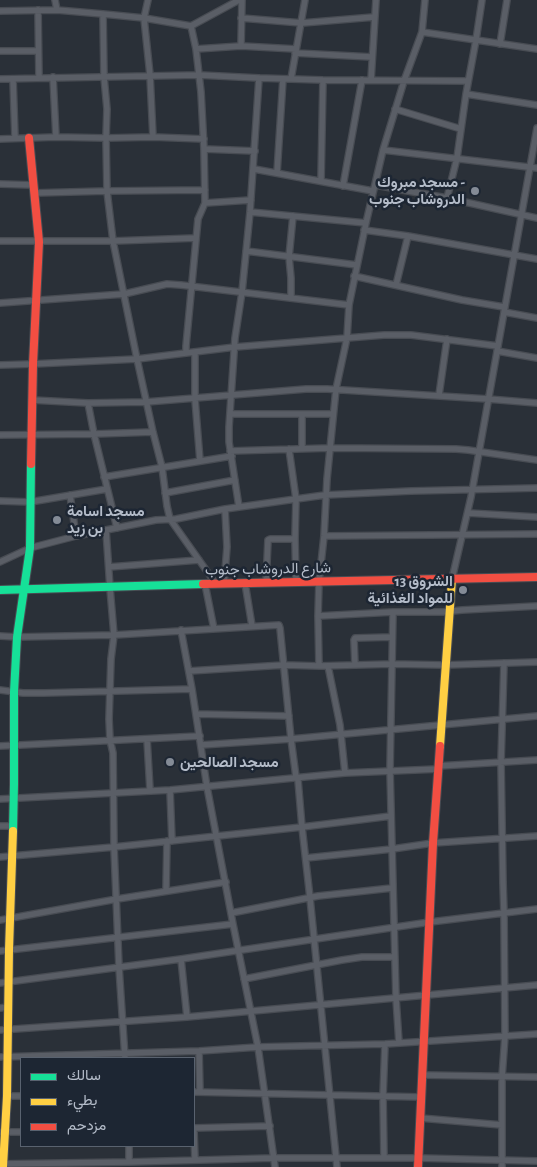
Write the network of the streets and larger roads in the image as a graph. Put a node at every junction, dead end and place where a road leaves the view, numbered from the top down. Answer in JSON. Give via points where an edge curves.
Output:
{"nodes":[{"id":1,"x":55,"y":0,"type":"edge"},
{"id":2,"x":148,"y":0,"type":"edge"},
{"id":3,"x":240,"y":0,"type":"edge"},
{"id":4,"x":306,"y":0,"type":"edge"},
{"id":5,"x":376,"y":0,"type":"edge"},
{"id":6,"x":425,"y":0,"type":"edge"},
{"id":7,"x":482,"y":0,"type":"edge"},
{"id":8,"x":507,"y":0,"type":"edge"},
{"id":9,"x":38,"y":10,"type":"junction"},
{"id":10,"x":57,"y":10,"type":"junction"},
{"id":11,"x":0,"y":11,"type":"edge"},
{"id":12,"x":103,"y":14,"type":"junction"},
{"id":13,"x":374,"y":17,"type":"junction"},
{"id":14,"x":144,"y":18,"type":"junction"},
{"id":15,"x":241,"y":18,"type":"junction"},
{"id":16,"x":302,"y":23,"type":"junction"},
{"id":17,"x":191,"y":26,"type":"junction"},
{"id":18,"x":422,"y":32,"type":"junction"},
{"id":19,"x":476,"y":40,"type":"junction"},
{"id":20,"x":500,"y":44,"type":"junction"},
{"id":21,"x":241,"y":46,"type":"junction"},
{"id":22,"x":196,"y":49,"type":"junction"},
{"id":23,"x":537,"y":49,"type":"edge"},
{"id":24,"x":0,"y":51,"type":"edge"},
{"id":25,"x":38,"y":51,"type":"junction"},
{"id":26,"x":295,"y":51,"type":"junction"},
{"id":27,"x":372,"y":57,"type":"junction"},
{"id":28,"x":150,"y":75,"type":"junction"},
{"id":29,"x":199,"y":75,"type":"junction"},
{"id":30,"x":53,"y":77,"type":"junction"},
{"id":31,"x":104,"y":77,"type":"junction"},
{"id":32,"x":39,"y":78,"type":"junction"},
{"id":33,"x":259,"y":78,"type":"junction"},
{"id":34,"x":283,"y":78,"type":"junction"},
{"id":35,"x":0,"y":79,"type":"edge"},
{"id":36,"x":13,"y":79,"type":"junction"},
{"id":37,"x":291,"y":79,"type":"junction"},
{"id":38,"x":323,"y":80,"type":"junction"},
{"id":39,"x":362,"y":80,"type":"junction"},
{"id":40,"x":371,"y":80,"type":"junction"},
{"id":41,"x":404,"y":81,"type":"junction"},
{"id":42,"x":468,"y":81,"type":"junction"},
{"id":43,"x":466,"y":94,"type":"junction"},
{"id":44,"x":537,"y":105,"type":"edge"},
{"id":45,"x":395,"y":109,"type":"junction"},
{"id":46,"x":537,"y":128,"type":"edge"},
{"id":47,"x":461,"y":129,"type":"junction"},
{"id":48,"x":536,"y":136,"type":"edge"},
{"id":49,"x":56,"y":137,"type":"junction"},
{"id":50,"x":153,"y":137,"type":"junction"},
{"id":51,"x":15,"y":138,"type":"junction"},
{"id":52,"x":29,"y":138,"type":"junction"},
{"id":53,"x":106,"y":138,"type":"junction"},
{"id":54,"x":0,"y":139,"type":"edge"},
{"id":55,"x":204,"y":139,"type":"junction"},
{"id":56,"x":204,"y":149,"type":"junction"},
{"id":57,"x":383,"y":150,"type":"junction"},
{"id":58,"x":255,"y":151,"type":"junction"},
{"id":59,"x":457,"y":158,"type":"junction"},
{"id":60,"x":530,"y":167,"type":"junction"},
{"id":61,"x":537,"y":168,"type":"edge"},
{"id":62,"x":254,"y":169,"type":"junction"},
{"id":63,"x":277,"y":173,"type":"junction"},
{"id":64,"x":321,"y":181,"type":"junction"},
{"id":65,"x":0,"y":184,"type":"edge"},
{"id":66,"x":343,"y":186,"type":"junction"},
{"id":67,"x":374,"y":188,"type":"junction"},
{"id":68,"x":34,"y":189,"type":"junction"},
{"id":69,"x":205,"y":190,"type":"junction"},
{"id":70,"x":107,"y":191,"type":"junction"},
{"id":71,"x":447,"y":198,"type":"junction"},
{"id":72,"x":251,"y":200,"type":"junction"},
{"id":73,"x":205,"y":202,"type":"junction"},
{"id":74,"x":250,"y":212,"type":"junction"},
{"id":75,"x":521,"y":214,"type":"junction"},
{"id":76,"x":293,"y":216,"type":"junction"},
{"id":77,"x":537,"y":218,"type":"edge"},
{"id":78,"x":366,"y":223,"type":"junction"},
{"id":79,"x":364,"y":230,"type":"junction"},
{"id":80,"x":408,"y":236,"type":"junction"},
{"id":81,"x":196,"y":238,"type":"junction"},
{"id":82,"x":0,"y":241,"type":"edge"},
{"id":83,"x":113,"y":241,"type":"junction"},
{"id":84,"x":39,"y":242,"type":"junction"},
{"id":85,"x":246,"y":251,"type":"junction"},
{"id":86,"x":514,"y":254,"type":"junction"},
{"id":87,"x":289,"y":256,"type":"junction"},
{"id":88,"x":537,"y":259,"type":"edge"},
{"id":89,"x":357,"y":265,"type":"junction"},
{"id":90,"x":354,"y":276,"type":"junction"},
{"id":91,"x":396,"y":285,"type":"junction"},
{"id":92,"x":191,"y":287,"type":"junction"},
{"id":93,"x":242,"y":292,"type":"junction"},
{"id":94,"x":124,"y":294,"type":"junction"},
{"id":95,"x":291,"y":298,"type":"junction"},
{"id":96,"x":37,"y":301,"type":"junction"},
{"id":97,"x":0,"y":303,"type":"edge"},
{"id":98,"x":349,"y":305,"type":"junction"},
{"id":99,"x":504,"y":310,"type":"junction"},
{"id":100,"x":537,"y":318,"type":"edge"},
{"id":101,"x":347,"y":338,"type":"junction"},
{"id":102,"x":447,"y":339,"type":"junction"},
{"id":103,"x":235,"y":346,"type":"junction"},
{"id":104,"x":498,"y":348,"type":"junction"},
{"id":105,"x":186,"y":352,"type":"junction"},
{"id":106,"x":196,"y":352,"type":"junction"},
{"id":107,"x":537,"y":358,"type":"edge"},
{"id":108,"x":137,"y":359,"type":"junction"},
{"id":109,"x":33,"y":364,"type":"junction"},
{"id":110,"x":0,"y":365,"type":"edge"},
{"id":111,"x":336,"y":389,"type":"junction"},
{"id":112,"x":439,"y":395,"type":"junction"},
{"id":113,"x":231,"y":396,"type":"junction"},
{"id":114,"x":195,"y":399,"type":"junction"},
{"id":115,"x":488,"y":399,"type":"junction"},
{"id":116,"x":32,"y":400,"type":"junction"},
{"id":117,"x":146,"y":402,"type":"junction"},
{"id":118,"x":88,"y":403,"type":"junction"},
{"id":119,"x":537,"y":403,"type":"edge"},
{"id":120,"x":230,"y":414,"type":"junction"},
{"id":121,"x":302,"y":414,"type":"junction"},
{"id":122,"x":333,"y":414,"type":"junction"},
{"id":123,"x":153,"y":432,"type":"junction"},
{"id":124,"x":32,"y":434,"type":"junction"},
{"id":125,"x":94,"y":434,"type":"junction"},
{"id":126,"x":0,"y":435,"type":"edge"},
{"id":127,"x":330,"y":448,"type":"junction"},
{"id":128,"x":289,"y":449,"type":"junction"},
{"id":129,"x":302,"y":449,"type":"junction"},
{"id":130,"x":479,"y":452,"type":"junction"},
{"id":131,"x":231,"y":454,"type":"junction"},
{"id":132,"x":537,"y":460,"type":"edge"},
{"id":133,"x":200,"y":461,"type":"junction"},
{"id":134,"x":162,"y":467,"type":"junction"},
{"id":135,"x":104,"y":477,"type":"junction"},
{"id":136,"x":235,"y":480,"type":"junction"},
{"id":137,"x":537,"y":488,"type":"edge"},
{"id":138,"x":107,"y":489,"type":"junction"},
{"id":139,"x":473,"y":489,"type":"junction"},
{"id":140,"x":165,"y":492,"type":"junction"},
{"id":141,"x":70,"y":495,"type":"junction"},
{"id":142,"x":326,"y":495,"type":"junction"},
{"id":143,"x":296,"y":499,"type":"junction"},
{"id":144,"x":0,"y":501,"type":"edge"},
{"id":145,"x":30,"y":502,"type":"junction"},
{"id":146,"x":239,"y":507,"type":"junction"},
{"id":147,"x":225,"y":509,"type":"junction"},
{"id":148,"x":468,"y":513,"type":"junction"},
{"id":149,"x":537,"y":517,"type":"edge"},
{"id":150,"x":170,"y":519,"type":"junction"},
{"id":151,"x":118,"y":528,"type":"junction"},
{"id":152,"x":106,"y":530,"type":"junction"},
{"id":153,"x":463,"y":534,"type":"junction"},
{"id":154,"x":537,"y":534,"type":"edge"},
{"id":155,"x":76,"y":536,"type":"junction"},
{"id":156,"x":324,"y":536,"type":"junction"},
{"id":157,"x":295,"y":539,"type":"junction"},
{"id":158,"x":30,"y":548,"type":"junction"},
{"id":159,"x":199,"y":560,"type":"junction"},
{"id":160,"x":0,"y":562,"type":"edge"},
{"id":161,"x":109,"y":567,"type":"junction"},
{"id":162,"x":537,"y":577,"type":"edge"},
{"id":163,"x":452,"y":579,"type":"junction"},
{"id":164,"x":296,"y":582,"type":"junction"},
{"id":165,"x":319,"y":582,"type":"junction"},
{"id":166,"x":245,"y":583,"type":"junction"},
{"id":167,"x":266,"y":583,"type":"junction"},
{"id":168,"x":205,"y":584,"type":"junction"},
{"id":169,"x":220,"y":584,"type":"junction"},
{"id":170,"x":110,"y":588,"type":"junction"},
{"id":171,"x":24,"y":589,"type":"junction"},
{"id":172,"x":0,"y":590,"type":"edge"},
{"id":173,"x":537,"y":606,"type":"edge"},
{"id":174,"x":393,"y":612,"type":"junction"},
{"id":175,"x":450,"y":612,"type":"junction"},
{"id":176,"x":318,"y":616,"type":"junction"},
{"id":177,"x":252,"y":626,"type":"junction"},
{"id":178,"x":214,"y":629,"type":"junction"},
{"id":179,"x":181,"y":630,"type":"junction"},
{"id":180,"x":114,"y":635,"type":"junction"},
{"id":181,"x":0,"y":636,"type":"edge"},
{"id":182,"x":17,"y":637,"type":"junction"},
{"id":183,"x":392,"y":637,"type":"junction"},
{"id":184,"x":537,"y":662,"type":"edge"},
{"id":185,"x":504,"y":663,"type":"junction"},
{"id":186,"x":392,"y":664,"type":"junction"},
{"id":187,"x":284,"y":665,"type":"junction"},
{"id":188,"x":355,"y":665,"type":"junction"},
{"id":189,"x":446,"y":665,"type":"junction"},
{"id":190,"x":319,"y":666,"type":"junction"},
{"id":191,"x":328,"y":666,"type":"junction"},
{"id":192,"x":189,"y":671,"type":"junction"},
{"id":193,"x":192,"y":689,"type":"junction"},
{"id":194,"x":0,"y":690,"type":"edge"},
{"id":195,"x":109,"y":690,"type":"junction"},
{"id":196,"x":14,"y":692,"type":"junction"},
{"id":197,"x":196,"y":714,"type":"junction"},
{"id":198,"x":289,"y":716,"type":"junction"},
{"id":199,"x":537,"y":716,"type":"edge"},
{"id":200,"x":503,"y":718,"type":"junction"},
{"id":201,"x":441,"y":725,"type":"junction"},
{"id":202,"x":390,"y":729,"type":"junction"},
{"id":203,"x":341,"y":733,"type":"junction"},
{"id":204,"x":200,"y":736,"type":"junction"},
{"id":205,"x":291,"y":738,"type":"junction"},
{"id":206,"x":147,"y":739,"type":"junction"},
{"id":207,"x":110,"y":740,"type":"junction"},
{"id":208,"x":14,"y":745,"type":"junction"},
{"id":209,"x":201,"y":745,"type":"junction"},
{"id":210,"x":0,"y":746,"type":"edge"},
{"id":211,"x":537,"y":760,"type":"edge"},
{"id":212,"x":501,"y":762,"type":"junction"},
{"id":213,"x":438,"y":768,"type":"junction"},
{"id":214,"x":390,"y":770,"type":"junction"},
{"id":215,"x":345,"y":773,"type":"junction"},
{"id":216,"x":296,"y":777,"type":"junction"},
{"id":217,"x":208,"y":787,"type":"junction"},
{"id":218,"x":150,"y":790,"type":"junction"},
{"id":219,"x":170,"y":790,"type":"junction"},
{"id":220,"x":112,"y":792,"type":"junction"},
{"id":221,"x":13,"y":798,"type":"junction"},
{"id":222,"x":0,"y":799,"type":"edge"},
{"id":223,"x":391,"y":816,"type":"junction"},
{"id":224,"x":0,"y":826,"type":"edge"},
{"id":225,"x":12,"y":826,"type":"junction"},
{"id":226,"x":302,"y":827,"type":"junction"},
{"id":227,"x":216,"y":836,"type":"junction"},
{"id":228,"x":537,"y":836,"type":"edge"},
{"id":229,"x":502,"y":838,"type":"junction"},
{"id":230,"x":169,"y":841,"type":"junction"},
{"id":231,"x":433,"y":843,"type":"junction"},
{"id":232,"x":114,"y":847,"type":"junction"},
{"id":233,"x":392,"y":849,"type":"junction"},
{"id":234,"x":12,"y":856,"type":"junction"},
{"id":235,"x":0,"y":857,"type":"edge"},
{"id":236,"x":306,"y":858,"type":"junction"},
{"id":237,"x":226,"y":882,"type":"junction"},
{"id":238,"x":392,"y":888,"type":"junction"},
{"id":239,"x":166,"y":891,"type":"junction"},
{"id":240,"x":310,"y":898,"type":"junction"},
{"id":241,"x":117,"y":899,"type":"junction"},
{"id":242,"x":537,"y":909,"type":"edge"},
{"id":243,"x":232,"y":913,"type":"junction"},
{"id":244,"x":504,"y":913,"type":"junction"},
{"id":245,"x":10,"y":918,"type":"junction"},
{"id":246,"x":0,"y":920,"type":"edge"},
{"id":247,"x":430,"y":922,"type":"junction"},
{"id":248,"x":233,"y":924,"type":"junction"},
{"id":249,"x":394,"y":928,"type":"junction"},
{"id":250,"x":118,"y":937,"type":"junction"},
{"id":251,"x":314,"y":939,"type":"junction"},
{"id":252,"x":9,"y":950,"type":"junction"},
{"id":253,"x":238,"y":950,"type":"junction"},
{"id":254,"x":0,"y":951,"type":"edge"},
{"id":255,"x":395,"y":957,"type":"junction"},
{"id":256,"x":181,"y":959,"type":"junction"},
{"id":257,"x":317,"y":965,"type":"junction"},
{"id":258,"x":119,"y":967,"type":"junction"},
{"id":259,"x":244,"y":980,"type":"junction"},
{"id":260,"x":9,"y":982,"type":"junction"},
{"id":261,"x":0,"y":983,"type":"edge"},
{"id":262,"x":537,"y":985,"type":"edge"},
{"id":263,"x":505,"y":988,"type":"junction"},
{"id":264,"x":427,"y":995,"type":"junction"},
{"id":265,"x":396,"y":998,"type":"junction"},
{"id":266,"x":320,"y":1004,"type":"junction"},
{"id":267,"x":4,"y":1007,"type":"edge"},
{"id":268,"x":251,"y":1010,"type":"junction"},
{"id":269,"x":187,"y":1017,"type":"junction"},
{"id":270,"x":124,"y":1022,"type":"junction"},
{"id":271,"x":4,"y":1030,"type":"edge"},
{"id":272,"x":537,"y":1034,"type":"edge"},
{"id":273,"x":505,"y":1036,"type":"junction"},
{"id":274,"x":424,"y":1041,"type":"junction"},
{"id":275,"x":399,"y":1043,"type":"junction"},
{"id":276,"x":385,"y":1044,"type":"junction"},
{"id":277,"x":325,"y":1045,"type":"junction"},
{"id":278,"x":258,"y":1047,"type":"junction"},
{"id":279,"x":199,"y":1051,"type":"junction"},
{"id":280,"x":125,"y":1056,"type":"edge"},
{"id":281,"x":4,"y":1057,"type":"edge"},
{"id":282,"x":36,"y":1057,"type":"edge"},
{"id":283,"x":422,"y":1076,"type":"junction"},
{"id":284,"x":502,"y":1077,"type":"junction"},
{"id":285,"x":537,"y":1077,"type":"edge"},
{"id":286,"x":197,"y":1092,"type":"edge"},
{"id":287,"x":265,"y":1094,"type":"junction"},
{"id":288,"x":20,"y":1096,"type":"edge"},
{"id":289,"x":330,"y":1096,"type":"junction"},
{"id":290,"x":383,"y":1096,"type":"junction"},
{"id":291,"x":421,"y":1097,"type":"junction"},
{"id":292,"x":4,"y":1100,"type":"edge"},
{"id":293,"x":420,"y":1118,"type":"junction"},
{"id":294,"x":502,"y":1125,"type":"junction"},
{"id":295,"x":270,"y":1126,"type":"junction"},
{"id":296,"x":195,"y":1130,"type":"edge"},
{"id":297,"x":3,"y":1132,"type":"edge"},
{"id":298,"x":20,"y":1132,"type":"edge"},
{"id":299,"x":129,"y":1147,"type":"edge"},
{"id":300,"x":195,"y":1147,"type":"edge"},
{"id":301,"x":273,"y":1158,"type":"junction"},
{"id":302,"x":336,"y":1158,"type":"junction"},
{"id":303,"x":384,"y":1158,"type":"junction"},
{"id":304,"x":418,"y":1158,"type":"junction"},
{"id":305,"x":501,"y":1159,"type":"junction"},
{"id":306,"x":195,"y":1160,"type":"junction"},
{"id":307,"x":537,"y":1161,"type":"edge"},
{"id":308,"x":129,"y":1162,"type":"junction"},
{"id":309,"x":162,"y":1164,"type":"edge"},
{"id":310,"x":2,"y":1165,"type":"edge"},
{"id":311,"x":116,"y":1165,"type":"edge"},
{"id":312,"x":275,"y":1167,"type":"edge"},
{"id":313,"x":337,"y":1167,"type":"edge"},
{"id":314,"x":418,"y":1167,"type":"edge"},
{"id":315,"x":502,"y":1167,"type":"edge"}],
"edges":[{"from":1,"to":10,"type":"street"},
{"from":2,"to":14,"type":"street"},
{"from":3,"to":15,"type":"street"},
{"from":3,"to":17,"type":"street"},
{"from":4,"to":16,"type":"street"},
{"from":5,"to":13,"type":"street"},
{"from":6,"to":18,"type":"street"},
{"from":7,"to":19,"type":"street"},
{"from":8,"to":20,"type":"street"},
{"from":9,"to":10,"type":"street"},
{"from":9,"to":11,"type":"street"},
{"from":9,"to":25,"type":"street"},
{"from":10,"to":12,"type":"street"},
{"from":12,"to":14,"type":"street"},
{"from":12,"to":31,"type":"street"},
{"from":13,"to":16,"type":"street"},
{"from":13,"to":27,"type":"street"},
{"from":14,"to":17,"type":"street"},
{"from":14,"to":28,"type":"street"},
{"from":15,"to":16,"type":"street"},
{"from":15,"to":21,"type":"street"},
{"from":16,"to":26,"type":"street"},
{"from":17,"to":22,"type":"street"},
{"from":18,"to":19,"type":"street"},
{"from":18,"to":41,"type":"street"},
{"from":19,"to":20,"type":"street"},
{"from":19,"to":42,"type":"street"},
{"from":20,"to":23,"type":"street"},
{"from":21,"to":22,"type":"street"},
{"from":21,"to":26,"type":"street"},
{"from":22,"to":29,"type":"street"},
{"from":24,"to":25,"type":"street"},
{"from":25,"to":32,"type":"street"},
{"from":26,"to":27,"type":"street"},
{"from":26,"to":37,"type":"street"},
{"from":27,"to":40,"type":"street"},
{"from":28,"to":29,"type":"street"},
{"from":28,"to":31,"type":"street"},
{"from":28,"to":50,"type":"street"},
{"from":29,"to":33,"type":"street"},
{"from":29,"to":55,"type":"street"},
{"from":30,"to":31,"type":"street"},
{"from":30,"to":32,"type":"street"},
{"from":30,"to":49,"type":"street"},
{"from":31,"to":53,"type":"street"},
{"from":32,"to":36,"type":"street"},
{"from":33,"to":34,"type":"street"},
{"from":33,"to":58,"type":"street"},
{"from":34,"to":37,"type":"street"},
{"from":34,"to":63,"type":"street"},
{"from":35,"to":36,"type":"street"},
{"from":36,"to":51,"type":"street"},
{"from":37,"to":38,"type":"street"},
{"from":38,"to":39,"type":"street"},
{"from":38,"to":64,"type":"street"},
{"from":39,"to":40,"type":"street"},
{"from":39,"to":66,"type":"street"},
{"from":40,"to":41,"type":"street"},
{"from":41,"to":42,"type":"street"},
{"from":41,"to":45,"type":"street"},
{"from":42,"to":43,"type":"street"},
{"from":43,"to":44,"type":"street"},
{"from":43,"to":47,"type":"street"},
{"from":45,"to":47,"type":"street"},
{"from":45,"to":57,"type":"street"},
{"from":46,"to":48,"type":"street"},
{"from":47,"to":59,"type":"street"},
{"from":48,"to":60,"type":"street"},
{"from":49,"to":52,"type":"street"},
{"from":49,"to":53,"type":"street"},
{"from":50,"to":53,"type":"street"},
{"from":50,"to":55,"type":"street"},
{"from":51,"to":52,"type":"street"},
{"from":51,"to":54,"type":"street"},
{"from":52,"to":68,"type":"street"},
{"from":53,"to":70,"type":"street"},
{"from":55,"to":56,"type":"street"},
{"from":56,"to":58,"type":"street"},
{"from":56,"to":69,"type":"street"},
{"from":57,"to":59,"type":"street"},
{"from":57,"to":67,"type":"street"},
{"from":58,"to":62,"type":"street"},
{"from":59,"to":60,"type":"street"},
{"from":59,"to":71,"type":"street"},
{"from":60,"to":61,"type":"street"},
{"from":60,"to":75,"type":"street"},
{"from":62,"to":63,"type":"street"},
{"from":62,"to":72,"type":"street"},
{"from":63,"to":64,"type":"street"},
{"from":64,"to":66,"type":"street"},
{"from":65,"to":68,"type":"street"},
{"from":66,"to":67,"type":"street"},
{"from":67,"to":71,"type":"street"},
{"from":67,"to":78,"type":"street"},
{"from":68,"to":70,"type":"street"},
{"from":68,"to":84,"type":"street"},
{"from":69,"to":70,"type":"street"},
{"from":69,"to":73,"type":"street"},
{"from":70,"to":83,"type":"street"},
{"from":71,"to":75,"type":"street"},
{"from":72,"to":73,"type":"street"},
{"from":72,"to":74,"type":"street"},
{"from":73,"to":81,"type":"street","via":[[198,219]]},
{"from":74,"to":76,"type":"street"},
{"from":74,"to":85,"type":"street"},
{"from":75,"to":77,"type":"street"},
{"from":75,"to":86,"type":"street"},
{"from":76,"to":78,"type":"street"},
{"from":76,"to":87,"type":"street"},
{"from":78,"to":79,"type":"street"},
{"from":79,"to":80,"type":"street"},
{"from":79,"to":89,"type":"street"},
{"from":80,"to":86,"type":"street"},
{"from":80,"to":91,"type":"street"},
{"from":81,"to":83,"type":"street"},
{"from":81,"to":92,"type":"street"},
{"from":82,"to":84,"type":"street"},
{"from":83,"to":84,"type":"street"},
{"from":83,"to":94,"type":"street"},
{"from":84,"to":96,"type":"street"},
{"from":85,"to":87,"type":"street"},
{"from":85,"to":93,"type":"street"},
{"from":86,"to":88,"type":"street"},
{"from":86,"to":99,"type":"street"},
{"from":87,"to":89,"type":"street"},
{"from":87,"to":95,"type":"street"},
{"from":89,"to":90,"type":"street"},
{"from":90,"to":91,"type":"street"},
{"from":90,"to":98,"type":"street"},
{"from":91,"to":99,"type":"street"},
{"from":92,"to":93,"type":"street"},
{"from":92,"to":94,"type":"street","via":[[167,284]]},
{"from":92,"to":105,"type":"street"},
{"from":93,"to":95,"type":"street"},
{"from":93,"to":103,"type":"street"},
{"from":94,"to":96,"type":"street"},
{"from":94,"to":108,"type":"street"},
{"from":95,"to":98,"type":"street"},
{"from":96,"to":97,"type":"street"},
{"from":96,"to":109,"type":"street"},
{"from":98,"to":101,"type":"street"},
{"from":99,"to":100,"type":"street"},
{"from":99,"to":104,"type":"street"},
{"from":101,"to":102,"type":"street","via":[[397,334]]},
{"from":101,"to":103,"type":"street"},
{"from":101,"to":111,"type":"street"},
{"from":102,"to":104,"type":"street"},
{"from":102,"to":112,"type":"street"},
{"from":103,"to":106,"type":"street"},
{"from":103,"to":113,"type":"street"},
{"from":104,"to":107,"type":"street"},
{"from":104,"to":115,"type":"street"},
{"from":105,"to":106,"type":"street"},
{"from":105,"to":108,"type":"street"},
{"from":106,"to":114,"type":"street"},
{"from":108,"to":109,"type":"street"},
{"from":108,"to":117,"type":"street"},
{"from":109,"to":110,"type":"street"},
{"from":109,"to":116,"type":"street"},
{"from":111,"to":112,"type":"street"},
{"from":111,"to":113,"type":"street"},
{"from":111,"to":122,"type":"street"},
{"from":112,"to":115,"type":"street"},
{"from":113,"to":114,"type":"street"},
{"from":113,"to":120,"type":"street"},
{"from":114,"to":117,"type":"street"},
{"from":114,"to":133,"type":"street"},
{"from":115,"to":119,"type":"street"},
{"from":115,"to":130,"type":"street"},
{"from":116,"to":118,"type":"street"},
{"from":116,"to":124,"type":"street"},
{"from":117,"to":118,"type":"street"},
{"from":117,"to":123,"type":"street"},
{"from":118,"to":125,"type":"street"},
{"from":120,"to":121,"type":"street"},
{"from":120,"to":131,"type":"street"},
{"from":121,"to":122,"type":"street"},
{"from":121,"to":129,"type":"street"},
{"from":122,"to":127,"type":"street"},
{"from":123,"to":125,"type":"street"},
{"from":123,"to":134,"type":"street"},
{"from":124,"to":125,"type":"street"},
{"from":124,"to":126,"type":"street"},
{"from":124,"to":145,"type":"street"},
{"from":125,"to":135,"type":"street"},
{"from":127,"to":129,"type":"street"},
{"from":127,"to":130,"type":"street"},
{"from":127,"to":142,"type":"street"},
{"from":128,"to":129,"type":"street"},
{"from":128,"to":131,"type":"street"},
{"from":128,"to":143,"type":"street"},
{"from":130,"to":132,"type":"street"},
{"from":130,"to":139,"type":"street"},
{"from":131,"to":133,"type":"street"},
{"from":131,"to":136,"type":"street"},
{"from":133,"to":134,"type":"street"},
{"from":134,"to":135,"type":"street"},
{"from":134,"to":140,"type":"street"},
{"from":135,"to":138,"type":"street"},
{"from":136,"to":140,"type":"street"},
{"from":136,"to":146,"type":"street"},
{"from":137,"to":139,"type":"street"},
{"from":138,"to":141,"type":"street"},
{"from":138,"to":151,"type":"street"},
{"from":139,"to":142,"type":"street"},
{"from":139,"to":148,"type":"street"},
{"from":140,"to":150,"type":"street"},
{"from":141,"to":145,"type":"street"},
{"from":141,"to":155,"type":"street"},
{"from":142,"to":143,"type":"street"},
{"from":142,"to":156,"type":"street"},
{"from":143,"to":146,"type":"street"},
{"from":143,"to":157,"type":"street"},
{"from":144,"to":145,"type":"street"},
{"from":145,"to":158,"type":"street"},
{"from":146,"to":147,"type":"street"},
{"from":147,"to":150,"type":"street"},
{"from":147,"to":169,"type":"street","via":[[227,540]]},
{"from":148,"to":149,"type":"street"},
{"from":148,"to":153,"type":"street"},
{"from":150,"to":151,"type":"street"},
{"from":150,"to":159,"type":"street"},
{"from":151,"to":152,"type":"street"},
{"from":152,"to":155,"type":"street"},
{"from":152,"to":161,"type":"street"},
{"from":153,"to":154,"type":"street"},
{"from":153,"to":156,"type":"street"},
{"from":153,"to":163,"type":"street"},
{"from":155,"to":158,"type":"street"},
{"from":156,"to":165,"type":"street"},
{"from":157,"to":164,"type":"street"},
{"from":157,"to":167,"type":"street","via":[[268,540]]},
{"from":158,"to":160,"type":"street"},
{"from":158,"to":171,"type":"street"},
{"from":159,"to":161,"type":"street"},
{"from":159,"to":169,"type":"street"},
{"from":161,"to":170,"type":"street"},
{"from":162,"to":163,"type":"street","name":"شارع الدروشاب جنوب"},
{"from":163,"to":165,"type":"street","name":"شارع الدروشاب جنوب"},
{"from":163,"to":175,"type":"street"},
{"from":164,"to":165,"type":"street","name":"شارع الدروشاب جنوب"},
{"from":164,"to":167,"type":"street","name":"شارع الدروشاب جنوب"},
{"from":165,"to":176,"type":"street"},
{"from":166,"to":167,"type":"street","name":"شارع الدروشاب جنوب"},
{"from":166,"to":169,"type":"street","name":"شارع الدروشاب جنوب"},
{"from":166,"to":177,"type":"street"},
{"from":168,"to":169,"type":"street","name":"شارع الدروشاب جنوب"},
{"from":168,"to":170,"type":"street","name":"شارع الدروشاب جنوب"},
{"from":168,"to":178,"type":"street"},
{"from":170,"to":171,"type":"street","name":"شارع الدروشاب جنوب"},
{"from":170,"to":180,"type":"street"},
{"from":171,"to":172,"type":"street","name":"شارع الدروشاب جنوب"},
{"from":171,"to":182,"type":"street"},
{"from":173,"to":175,"type":"street"},
{"from":174,"to":175,"type":"street"},
{"from":174,"to":176,"type":"street"},
{"from":174,"to":183,"type":"street"},
{"from":175,"to":189,"type":"street"},
{"from":176,"to":190,"type":"street"},
{"from":177,"to":178,"type":"street"},
{"from":177,"to":187,"type":"street","via":[[279,626]]},
{"from":178,"to":179,"type":"street"},
{"from":179,"to":180,"type":"street"},
{"from":179,"to":192,"type":"street"},
{"from":180,"to":182,"type":"street"},
{"from":180,"to":195,"type":"street"},
{"from":181,"to":182,"type":"street"},
{"from":182,"to":196,"type":"street"},
{"from":183,"to":186,"type":"street"},
{"from":183,"to":188,"type":"street","via":[[356,638]]},
{"from":184,"to":185,"type":"street"},
{"from":185,"to":189,"type":"street"},
{"from":185,"to":200,"type":"street"},
{"from":186,"to":188,"type":"street"},
{"from":186,"to":189,"type":"street"},
{"from":186,"to":202,"type":"street"},
{"from":187,"to":190,"type":"street"},
{"from":187,"to":192,"type":"street"},
{"from":187,"to":198,"type":"street"},
{"from":188,"to":191,"type":"street"},
{"from":189,"to":201,"type":"street"},
{"from":190,"to":191,"type":"street"},
{"from":191,"to":203,"type":"street"},
{"from":192,"to":193,"type":"street"},
{"from":193,"to":195,"type":"street"},
{"from":193,"to":197,"type":"street"},
{"from":194,"to":196,"type":"street"},
{"from":195,"to":196,"type":"street"},
{"from":195,"to":207,"type":"street"},
{"from":196,"to":208,"type":"street"},
{"from":197,"to":198,"type":"street"},
{"from":197,"to":204,"type":"street"},
{"from":198,"to":205,"type":"street"},
{"from":199,"to":200,"type":"street"},
{"from":200,"to":201,"type":"street"},
{"from":200,"to":212,"type":"street"},
{"from":201,"to":202,"type":"street"},
{"from":201,"to":213,"type":"street"},
{"from":202,"to":203,"type":"street"},
{"from":202,"to":214,"type":"street"},
{"from":203,"to":205,"type":"street"},
{"from":203,"to":215,"type":"street"},
{"from":204,"to":206,"type":"street"},
{"from":204,"to":209,"type":"street"},
{"from":205,"to":209,"type":"street"},
{"from":205,"to":216,"type":"street"},
{"from":206,"to":207,"type":"street"},
{"from":206,"to":218,"type":"street"},
{"from":207,"to":208,"type":"street"},
{"from":207,"to":220,"type":"street"},
{"from":208,"to":210,"type":"street"},
{"from":208,"to":221,"type":"street"},
{"from":209,"to":217,"type":"street"},
{"from":211,"to":212,"type":"street"},
{"from":212,"to":213,"type":"street"},
{"from":212,"to":229,"type":"street"},
{"from":213,"to":214,"type":"street"},
{"from":213,"to":231,"type":"street"},
{"from":214,"to":215,"type":"street"},
{"from":214,"to":223,"type":"street"},
{"from":215,"to":216,"type":"street"},
{"from":216,"to":217,"type":"street"},
{"from":216,"to":226,"type":"street"},
{"from":217,"to":219,"type":"street"},
{"from":217,"to":227,"type":"street"},
{"from":218,"to":219,"type":"street"},
{"from":218,"to":220,"type":"street"},
{"from":219,"to":230,"type":"street"},
{"from":220,"to":221,"type":"street"},
{"from":220,"to":232,"type":"street"},
{"from":221,"to":222,"type":"street"},
{"from":221,"to":225,"type":"street"},
{"from":223,"to":226,"type":"street"},
{"from":223,"to":233,"type":"street"},
{"from":224,"to":225,"type":"street"},
{"from":225,"to":234,"type":"street"},
{"from":226,"to":227,"type":"street"},
{"from":226,"to":236,"type":"street"},
{"from":227,"to":230,"type":"street"},
{"from":227,"to":237,"type":"street"},
{"from":228,"to":229,"type":"street"},
{"from":229,"to":231,"type":"street"},
{"from":229,"to":244,"type":"street"},
{"from":230,"to":232,"type":"street"},
{"from":230,"to":239,"type":"street"},
{"from":231,"to":233,"type":"street"},
{"from":231,"to":247,"type":"street"},
{"from":232,"to":234,"type":"street"},
{"from":232,"to":241,"type":"street"},
{"from":233,"to":236,"type":"street"},
{"from":233,"to":238,"type":"street"},
{"from":234,"to":235,"type":"street"},
{"from":234,"to":245,"type":"street"},
{"from":236,"to":240,"type":"street"},
{"from":237,"to":239,"type":"street"},
{"from":237,"to":243,"type":"street"},
{"from":238,"to":240,"type":"street"},
{"from":238,"to":249,"type":"street"},
{"from":239,"to":241,"type":"street"},
{"from":240,"to":243,"type":"street"},
{"from":240,"to":251,"type":"street"},
{"from":241,"to":245,"type":"street"},
{"from":241,"to":250,"type":"street"},
{"from":242,"to":244,"type":"street"},
{"from":243,"to":248,"type":"street"},
{"from":244,"to":247,"type":"street"},
{"from":244,"to":263,"type":"street"},
{"from":245,"to":246,"type":"street"},
{"from":245,"to":252,"type":"street"},
{"from":247,"to":249,"type":"street"},
{"from":247,"to":264,"type":"street"},
{"from":248,"to":250,"type":"street"},
{"from":248,"to":253,"type":"street"},
{"from":249,"to":251,"type":"street"},
{"from":249,"to":255,"type":"street"},
{"from":250,"to":252,"type":"street"},
{"from":250,"to":258,"type":"street"},
{"from":251,"to":253,"type":"street"},
{"from":251,"to":257,"type":"street"},
{"from":252,"to":254,"type":"street"},
{"from":252,"to":260,"type":"street"},
{"from":253,"to":256,"type":"street"},
{"from":253,"to":259,"type":"street"},
{"from":255,"to":257,"type":"street"},
{"from":255,"to":265,"type":"street"},
{"from":256,"to":258,"type":"street"},
{"from":256,"to":269,"type":"street"},
{"from":257,"to":259,"type":"street"},
{"from":257,"to":266,"type":"street"},
{"from":258,"to":260,"type":"street"},
{"from":258,"to":270,"type":"street"},
{"from":259,"to":268,"type":"street"},
{"from":260,"to":261,"type":"street"},
{"from":260,"to":267,"type":"street"},
{"from":262,"to":263,"type":"street"},
{"from":263,"to":264,"type":"street"},
{"from":263,"to":273,"type":"street"},
{"from":264,"to":265,"type":"street"},
{"from":264,"to":274,"type":"street"},
{"from":265,"to":266,"type":"street"},
{"from":265,"to":275,"type":"street"},
{"from":266,"to":268,"type":"street"},
{"from":266,"to":277,"type":"street"},
{"from":267,"to":271,"type":"street"},
{"from":268,"to":269,"type":"street"},
{"from":268,"to":278,"type":"street"},
{"from":269,"to":270,"type":"street"},
{"from":270,"to":271,"type":"street"},
{"from":270,"to":280,"type":"street"},
{"from":271,"to":281,"type":"street"},
{"from":272,"to":273,"type":"street"},
{"from":273,"to":274,"type":"street"},
{"from":273,"to":284,"type":"street"},
{"from":274,"to":275,"type":"street"},
{"from":274,"to":283,"type":"street"},
{"from":275,"to":276,"type":"street"},
{"from":276,"to":277,"type":"street"},
{"from":276,"to":290,"type":"street"},
{"from":277,"to":278,"type":"street"},
{"from":277,"to":289,"type":"street"},
{"from":278,"to":279,"type":"street"},
{"from":278,"to":287,"type":"street"},
{"from":279,"to":280,"type":"street"},
{"from":279,"to":286,"type":"street"},
{"from":280,"to":282,"type":"street"},
{"from":281,"to":282,"type":"street"},
{"from":281,"to":292,"type":"street"},
{"from":283,"to":284,"type":"street"},
{"from":283,"to":291,"type":"street"},
{"from":284,"to":285,"type":"street"},
{"from":284,"to":294,"type":"street"},
{"from":286,"to":287,"type":"street"},
{"from":287,"to":289,"type":"street"},
{"from":287,"to":295,"type":"street"},
{"from":288,"to":292,"type":"street"},
{"from":289,"to":290,"type":"street"},
{"from":289,"to":302,"type":"street"},
{"from":290,"to":291,"type":"street"},
{"from":290,"to":303,"type":"street"},
{"from":291,"to":293,"type":"street"},
{"from":292,"to":297,"type":"street"},
{"from":293,"to":294,"type":"street"},
{"from":293,"to":304,"type":"street"},
{"from":294,"to":305,"type":"street"},
{"from":295,"to":296,"type":"street"},
{"from":295,"to":301,"type":"street"},
{"from":297,"to":298,"type":"street"},
{"from":297,"to":310,"type":"street"},
{"from":299,"to":308,"type":"street"},
{"from":300,"to":306,"type":"street"},
{"from":301,"to":302,"type":"street"},
{"from":301,"to":306,"type":"street"},
{"from":301,"to":312,"type":"street"},
{"from":302,"to":303,"type":"street"},
{"from":302,"to":313,"type":"street"},
{"from":303,"to":304,"type":"street"},
{"from":304,"to":305,"type":"street"},
{"from":304,"to":314,"type":"street"},
{"from":305,"to":307,"type":"street"},
{"from":305,"to":315,"type":"street"},
{"from":306,"to":309,"type":"street"},
{"from":308,"to":309,"type":"street"},
{"from":308,"to":311,"type":"street"},
{"from":310,"to":311,"type":"street"}]}
